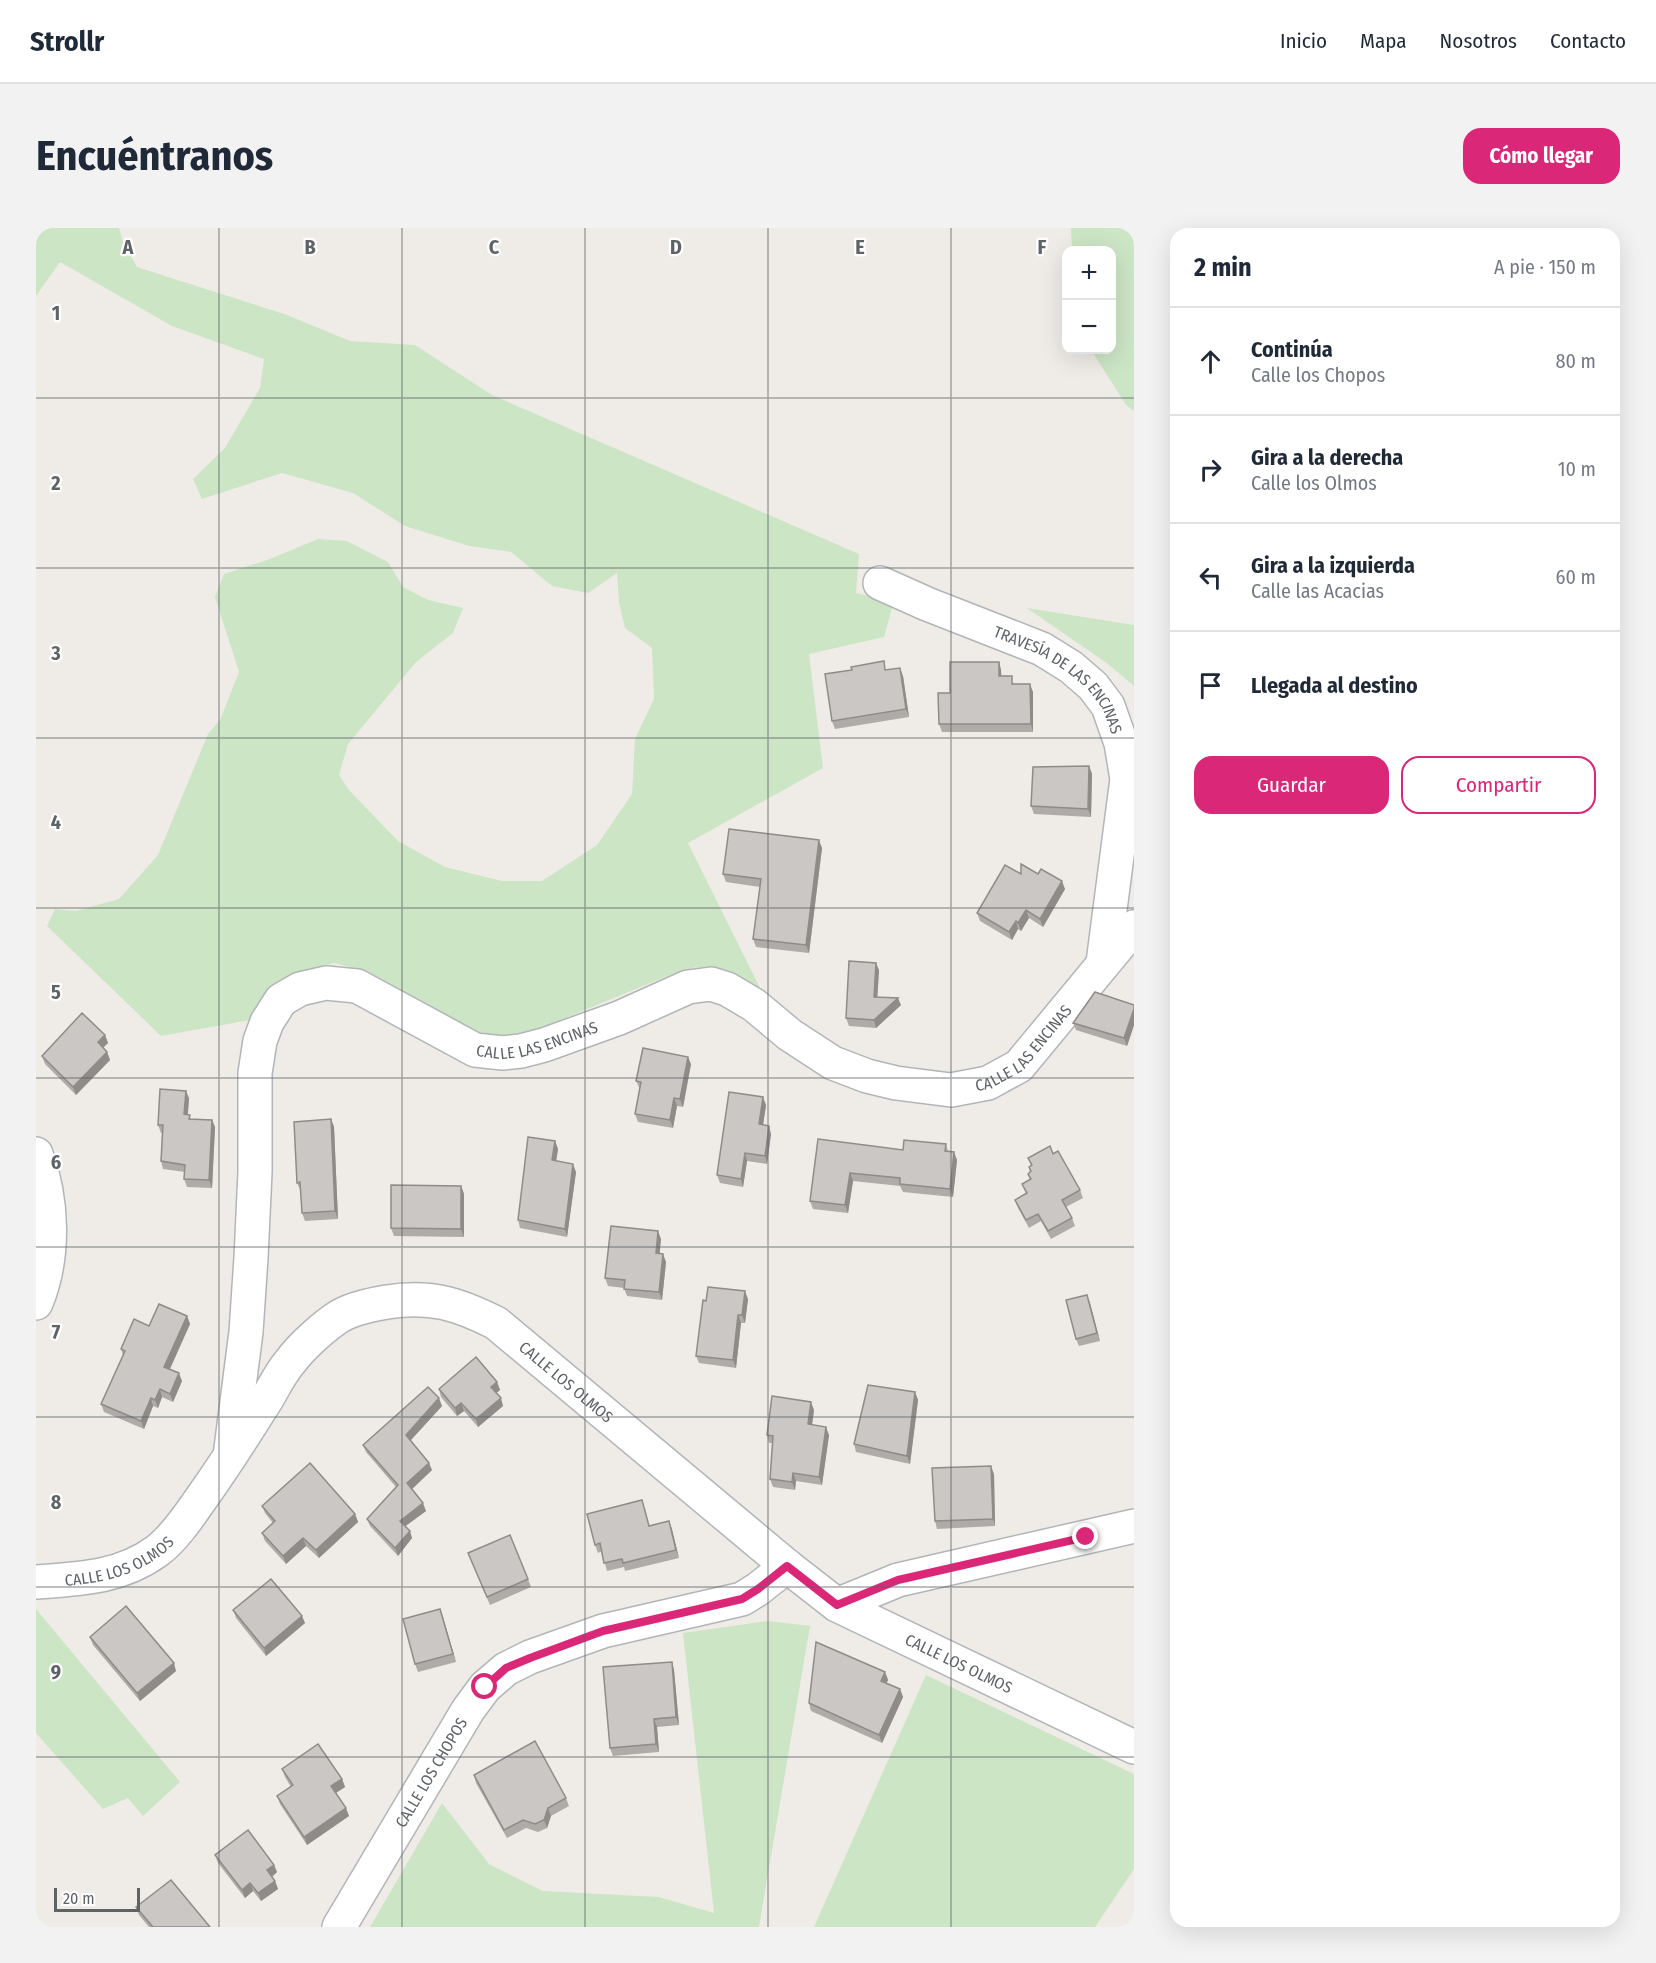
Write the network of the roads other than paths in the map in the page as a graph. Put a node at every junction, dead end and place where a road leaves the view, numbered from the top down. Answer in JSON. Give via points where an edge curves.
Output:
{"nodes":[{"id":1,"x":880,"y":583,"type":"dead end"},
{"id":2,"x":1134,"y":927,"type":"edge"},
{"id":3,"x":1103,"y":963,"type":"junction"},
{"id":4,"x":36,"y":1154,"type":"edge"},
{"id":5,"x":36,"y":1303,"type":"edge"},
{"id":6,"x":230,"y":1456,"type":"junction"},
{"id":7,"x":1134,"y":1526,"type":"edge"},
{"id":8,"x":787,"y":1566,"type":"junction"},
{"id":9,"x":36,"y":1582,"type":"edge"},
{"id":10,"x":837,"y":1605,"type":"junction"},
{"id":11,"x":1134,"y":1748,"type":"edge"},
{"id":12,"x":339,"y":1927,"type":"edge"}],
"edges":[{"from":1,"to":3,"type":"street","name":"TRAVESÍA DE LAS ENCINAS","via":[[1042,649],[1093,686],[1108,706],[1121,743],[1127,779]]},
{"from":2,"to":3,"type":"street","name":"CALLE LAS ENCINAS"},
{"from":3,"to":6,"type":"street","name":"CALLE LAS ENCINAS","via":[[1019,1066],[988,1083],[951,1090],[896,1083],[833,1063],[753,1005],[711,984],[688,987],[544,1045],[502,1053],[475,1050],[357,986],[326,983],[300,989],[281,1000],[267,1022],[255,1073],[255,1172],[248,1300]]},
{"from":4,"to":5,"type":"street","via":[[48,1202],[49,1245]]},
{"from":6,"to":8,"type":"street","name":"CALLE LOS OLMOS","via":[[289,1362],[340,1316],[365,1306],[395,1301],[446,1302],[496,1323]]},
{"from":6,"to":9,"type":"street","name":"CALLE LOS OLMOS","via":[[185,1522],[157,1550],[105,1576]]},
{"from":7,"to":10,"type":"street","via":[[898,1580]]},
{"from":8,"to":10,"type":"street","name":"CALLE LOS OLMOS"},
{"from":8,"to":12,"type":"street","name":"CALLE LOS CHOPOS","via":[[742,1599],[603,1631],[506,1668],[468,1710]]},
{"from":10,"to":11,"type":"street","name":"CALLE LOS OLMOS"}]}
